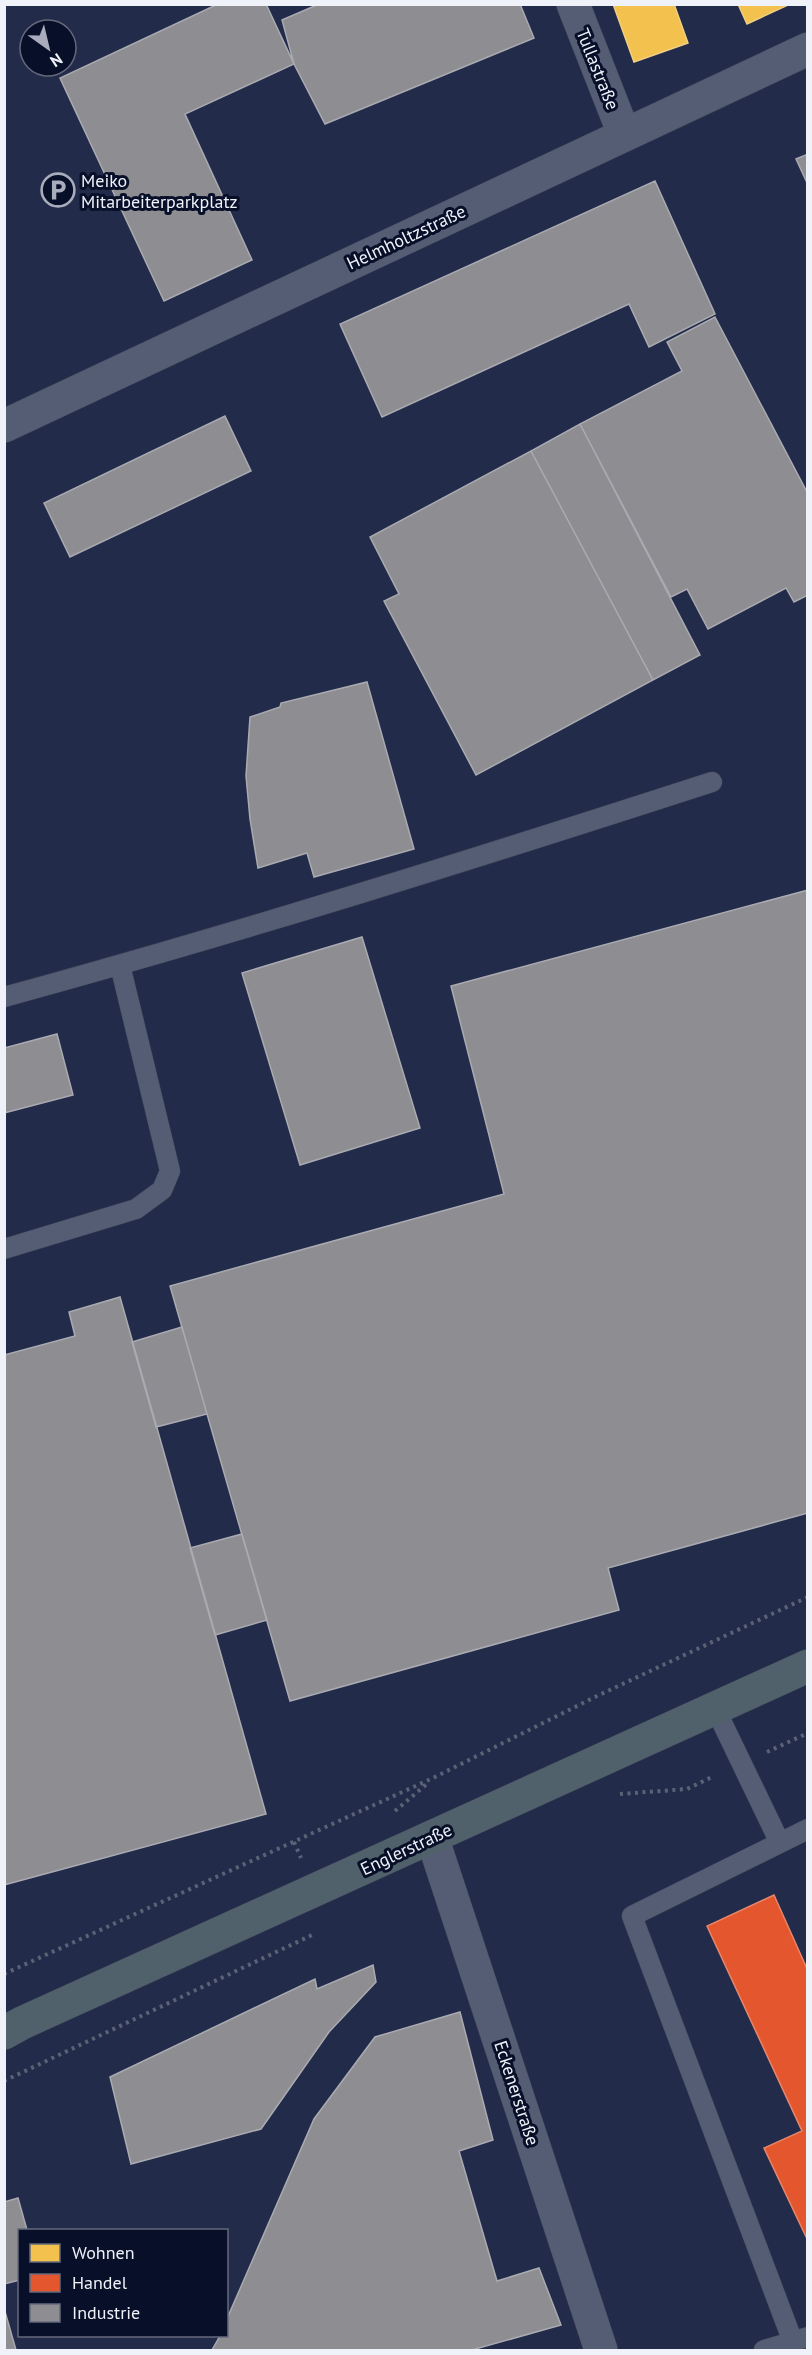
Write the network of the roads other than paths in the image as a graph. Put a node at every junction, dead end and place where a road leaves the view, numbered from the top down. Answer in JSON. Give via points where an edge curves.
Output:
{"nodes":[{"id":1,"x":573,"y":4,"type":"edge"},
{"id":2,"x":807,"y":49,"type":"edge"},
{"id":3,"x":624,"y":134,"type":"junction"},
{"id":4,"x":4,"y":426,"type":"edge"},
{"id":5,"x":712,"y":782,"type":"dead end"},
{"id":6,"x":120,"y":965,"type":"junction"},
{"id":7,"x":4,"y":997,"type":"edge"},
{"id":8,"x":4,"y":1249,"type":"edge"},
{"id":9,"x":807,"y":1666,"type":"edge"},
{"id":10,"x":716,"y":1708,"type":"junction"},
{"id":11,"x":807,"y":1832,"type":"edge"},
{"id":12,"x":432,"y":1837,"type":"junction"},
{"id":13,"x":780,"y":1842,"type":"junction"},
{"id":14,"x":4,"y":2033,"type":"edge"},
{"id":15,"x":800,"y":2340,"type":"edge"},
{"id":16,"x":601,"y":2350,"type":"edge"},
{"id":17,"x":764,"y":2350,"type":"edge"}],
"edges":[{"from":1,"to":3,"type":"street","name":"Tullastraße"},
{"from":2,"to":3,"type":"street","name":"Helmholtzstraße"},
{"from":3,"to":4,"type":"street","name":"Helmholtzstraße"},
{"from":5,"to":6,"type":"lane","via":[[403,881]]},
{"from":6,"to":7,"type":"lane"},
{"from":6,"to":8,"type":"lane","via":[[170,1171],[162,1190],[136,1209]]},
{"from":9,"to":10,"type":"main road","name":"Englerstraße"},
{"from":10,"to":12,"type":"main road","name":"Englerstraße"},
{"from":10,"to":13,"type":"lane"},
{"from":11,"to":13,"type":"lane"},
{"from":12,"to":14,"type":"main road","name":"Englerstraße"},
{"from":12,"to":16,"type":"street","name":"Eckenerstraße"},
{"from":13,"to":15,"type":"lane","via":[[632,1916]]},
{"from":15,"to":17,"type":"lane"}]}
